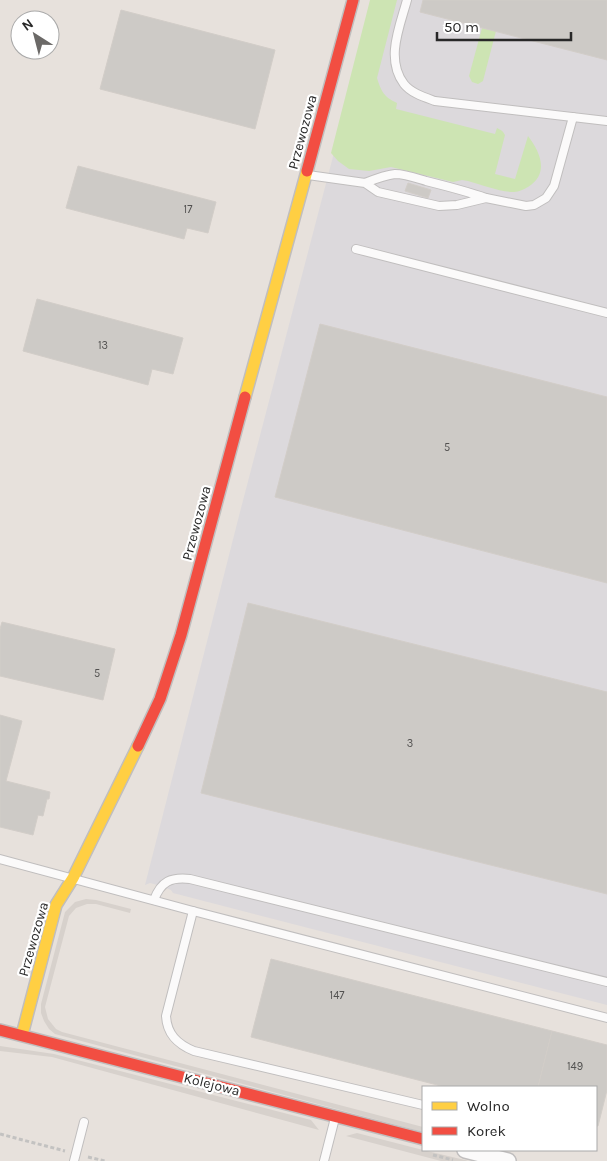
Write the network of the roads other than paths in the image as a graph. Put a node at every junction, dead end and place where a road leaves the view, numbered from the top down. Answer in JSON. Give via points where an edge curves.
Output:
{"nodes":[{"id":1,"x":353,"y":0,"type":"edge"},
{"id":2,"x":407,"y":0,"type":"edge"},
{"id":3,"x":573,"y":117,"type":"junction"},
{"id":4,"x":607,"y":121,"type":"edge"},
{"id":5,"x":306,"y":175,"type":"junction"},
{"id":6,"x":365,"y":183,"type":"junction"},
{"id":7,"x":486,"y":198,"type":"junction"},
{"id":8,"x":356,"y":249,"type":"dead end"},
{"id":9,"x":607,"y":313,"type":"edge"},
{"id":10,"x":0,"y":859,"type":"edge"},
{"id":11,"x":74,"y":878,"type":"junction"},
{"id":12,"x":154,"y":900,"type":"junction"},
{"id":13,"x":193,"y":911,"type":"junction"},
{"id":14,"x":607,"y":982,"type":"edge"},
{"id":15,"x":607,"y":1018,"type":"edge"},
{"id":16,"x":0,"y":1030,"type":"edge"},
{"id":17,"x":22,"y":1035,"type":"junction"},
{"id":18,"x":422,"y":1105,"type":"edge"},
{"id":19,"x":335,"y":1116,"type":"junction"},
{"id":20,"x":84,"y":1122,"type":"dead end"},
{"id":21,"x":422,"y":1139,"type":"edge"},
{"id":22,"x":469,"y":1151,"type":"edge"},
{"id":23,"x":75,"y":1157,"type":"edge"},
{"id":24,"x":324,"y":1161,"type":"edge"},
{"id":25,"x":508,"y":1161,"type":"edge"}],
"edges":[{"from":1,"to":5,"type":"street","name":"Przewozowa"},
{"from":2,"to":3,"type":"lane","via":[[395,46],[395,59],[405,85],[420,96],[435,101]]},
{"from":3,"to":4,"type":"lane"},
{"from":3,"to":7,"type":"lane","via":[[554,186],[546,198],[526,206]]},
{"from":5,"to":6,"type":"lane"},
{"from":5,"to":11,"type":"street","name":"Przewozowa","via":[[172,666],[146,730]]},
{"from":6,"to":7,"type":"lane","via":[[396,174]]},
{"from":6,"to":7,"type":"lane","via":[[378,192],[439,206]]},
{"from":8,"to":9,"type":"lane"},
{"from":10,"to":11,"type":"lane"},
{"from":11,"to":12,"type":"lane"},
{"from":11,"to":17,"type":"street","name":"Przewozowa","via":[[54,911]]},
{"from":12,"to":13,"type":"lane"},
{"from":12,"to":14,"type":"lane","via":[[164,883],[173,879],[190,879]]},
{"from":13,"to":15,"type":"lane"},
{"from":13,"to":18,"type":"lane","via":[[166,1016],[169,1031],[179,1044],[194,1051]]},
{"from":16,"to":17,"type":"street","name":"Kolejowa"},
{"from":17,"to":19,"type":"street","name":"Kolejowa"},
{"from":19,"to":21,"type":"street","name":"Kolejowa"},
{"from":19,"to":24,"type":"lane"},
{"from":20,"to":23,"type":"lane"},
{"from":22,"to":25,"type":"street"}]}
